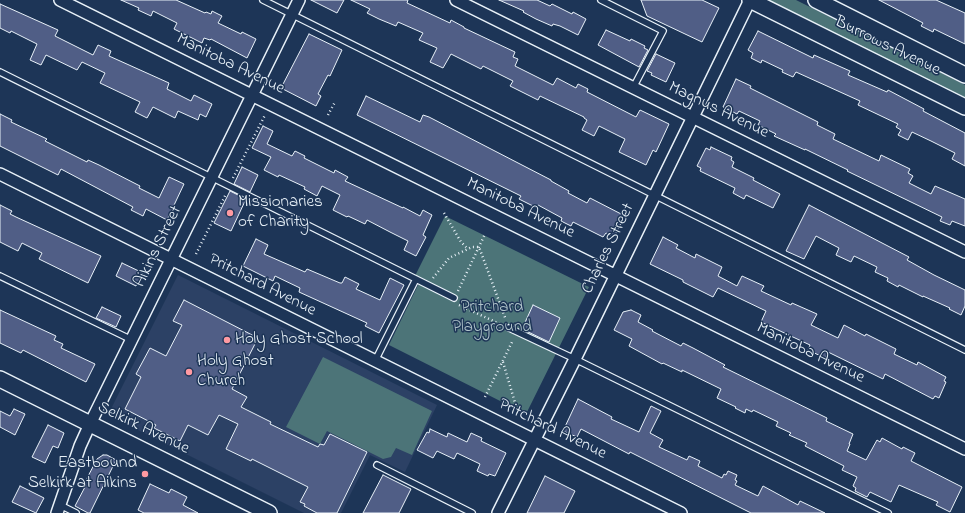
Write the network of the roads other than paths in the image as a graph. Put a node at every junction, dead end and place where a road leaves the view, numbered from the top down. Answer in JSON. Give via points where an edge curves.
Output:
{"nodes":[{"id":1,"x":60,"y":0,"type":"edge"},
{"id":2,"x":263,"y":0,"type":"edge"},
{"id":3,"x":299,"y":0,"type":"edge"},
{"id":4,"x":456,"y":0,"type":"edge"},
{"id":5,"x":601,"y":0,"type":"edge"},
{"id":6,"x":750,"y":0,"type":"edge"},
{"id":7,"x":816,"y":0,"type":"edge"},
{"id":8,"x":292,"y":14,"type":"junction"},
{"id":9,"x":0,"y":72,"type":"edge"},
{"id":10,"x":965,"y":75,"type":"edge"},
{"id":11,"x":633,"y":88,"type":"junction"},
{"id":12,"x":252,"y":95,"type":"junction"},
{"id":13,"x":965,"y":107,"type":"edge"},
{"id":14,"x":692,"y":117,"type":"junction"},
{"id":15,"x":0,"y":174,"type":"edge"},
{"id":16,"x":211,"y":178,"type":"junction"},
{"id":17,"x":654,"y":194,"type":"junction"},
{"id":18,"x":965,"y":252,"type":"edge"},
{"id":19,"x":172,"y":260,"type":"junction"},
{"id":20,"x":0,"y":276,"type":"edge"},
{"id":21,"x":615,"y":276,"type":"junction"},
{"id":22,"x":416,"y":279,"type":"junction"},
{"id":23,"x":454,"y":298,"type":"road end"},
{"id":24,"x":509,"y":328,"type":"road end"},
{"id":25,"x":132,"y":340,"type":"junction"},
{"id":26,"x":965,"y":350,"type":"edge"},
{"id":27,"x":575,"y":359,"type":"junction"},
{"id":28,"x":375,"y":361,"type":"junction"},
{"id":29,"x":0,"y":379,"type":"edge"},
{"id":30,"x":90,"y":424,"type":"junction"},
{"id":31,"x":534,"y":440,"type":"junction"},
{"id":32,"x":965,"y":450,"type":"edge"},
{"id":33,"x":377,"y":465,"type":"dead end"},
{"id":34,"x":59,"y":509,"type":"edge"},
{"id":35,"x":76,"y":513,"type":"edge"},
{"id":36,"x":269,"y":513,"type":"edge"},
{"id":37,"x":472,"y":513,"type":"edge"},
{"id":38,"x":498,"y":513,"type":"edge"},
{"id":39,"x":681,"y":513,"type":"edge"},
{"id":40,"x":888,"y":513,"type":"edge"}],
"edges":[{"from":1,"to":12,"type":"street","name":"Manitoba Avenue"},
{"from":2,"to":8,"type":"lane"},
{"from":3,"to":8,"type":"street","name":"Aikins Street"},
{"from":4,"to":11,"type":"street","name":"Magnus Avenue"},
{"from":5,"to":11,"type":"lane","via":[[662,31]]},
{"from":6,"to":13,"type":"street","name":"Burrows Avenue"},
{"from":6,"to":14,"type":"street","name":"Charles Street"},
{"from":7,"to":10,"type":"street","name":"Burrows Avenue"},
{"from":8,"to":12,"type":"street","name":"Aikins Street"},
{"from":8,"to":17,"type":"lane"},
{"from":9,"to":16,"type":"lane"},
{"from":11,"to":14,"type":"street","name":"Magnus Avenue"},
{"from":12,"to":16,"type":"street","name":"Aikins Street"},
{"from":12,"to":21,"type":"street","name":"Manitoba Avenue"},
{"from":14,"to":17,"type":"street","name":"Charles Street"},
{"from":14,"to":18,"type":"street","name":"Magnus Avenue"},
{"from":15,"to":19,"type":"street","name":"Pritchard Avenue"},
{"from":16,"to":19,"type":"street","name":"Aikins Street"},
{"from":16,"to":22,"type":"lane"},
{"from":17,"to":21,"type":"street","name":"Charles Street"},
{"from":17,"to":26,"type":"lane"},
{"from":19,"to":25,"type":"street","name":"Aikins Street"},
{"from":19,"to":28,"type":"street","name":"Pritchard Avenue"},
{"from":20,"to":25,"type":"lane"},
{"from":21,"to":27,"type":"street","name":"Charles Street"},
{"from":21,"to":32,"type":"street","name":"Manitoba Avenue"},
{"from":22,"to":23,"type":"lane"},
{"from":22,"to":28,"type":"lane"},
{"from":24,"to":27,"type":"lane"},
{"from":25,"to":30,"type":"street","name":"Aikins Street"},
{"from":27,"to":31,"type":"street","name":"Charles Street"},
{"from":27,"to":40,"type":"lane"},
{"from":28,"to":31,"type":"street","name":"Pritchard Avenue"},
{"from":29,"to":30,"type":"street","name":"Selkirk Avenue"},
{"from":30,"to":34,"type":"street","name":"Aikins Street"},
{"from":30,"to":36,"type":"street","name":"Selkirk Avenue"},
{"from":31,"to":38,"type":"street","name":"Charles Street"},
{"from":31,"to":39,"type":"street","name":"Pritchard Avenue"},
{"from":33,"to":37,"type":"lane"},
{"from":34,"to":35,"type":"lane"}]}
